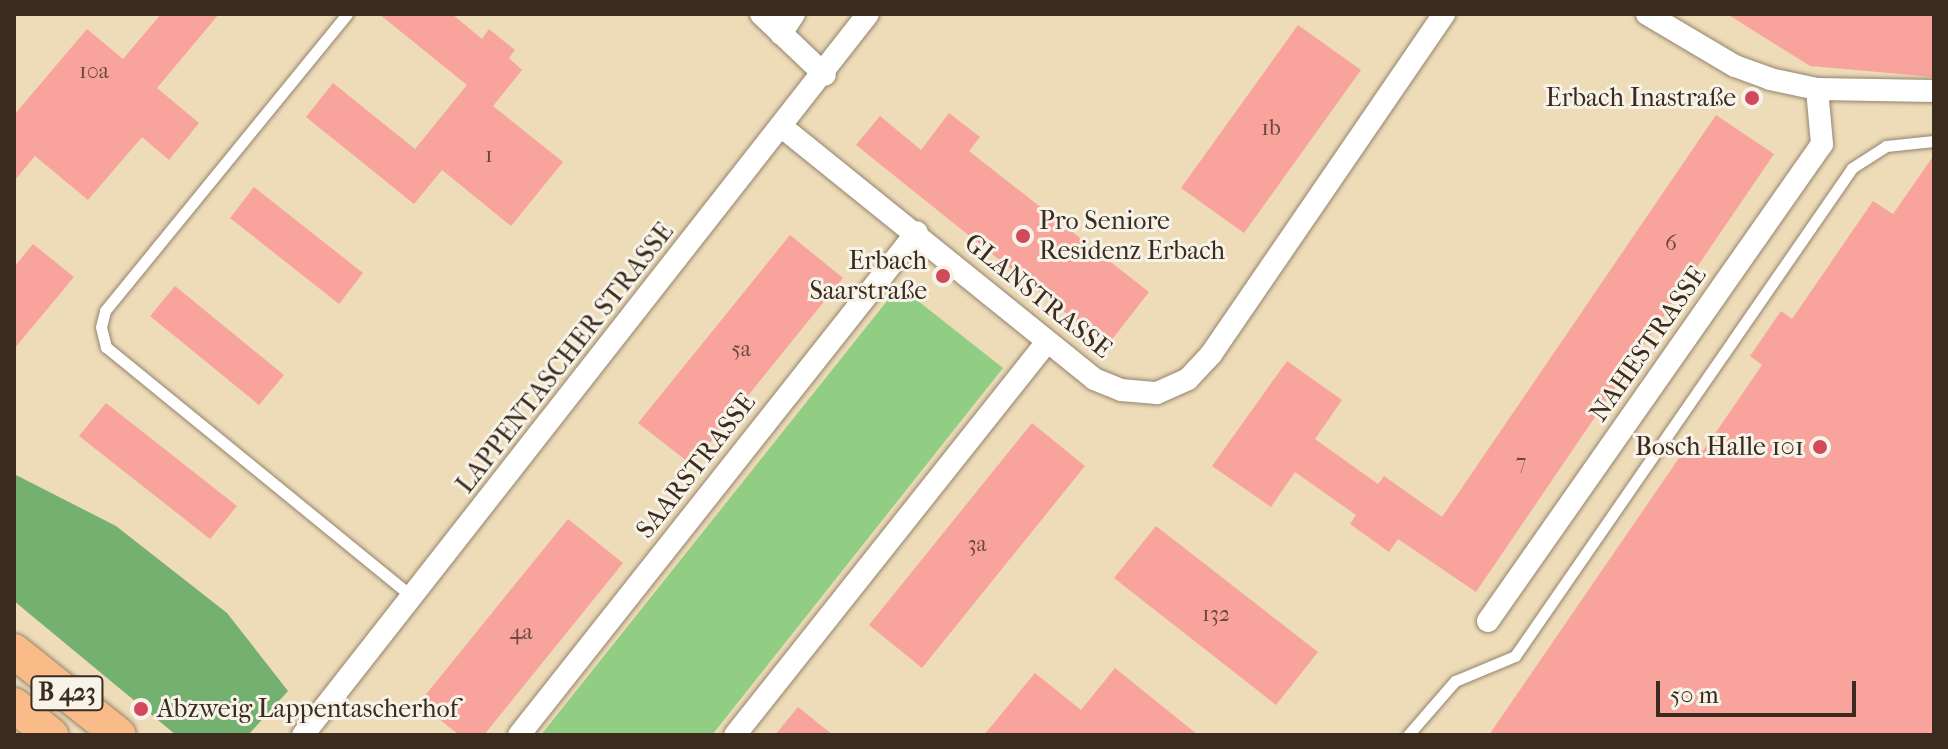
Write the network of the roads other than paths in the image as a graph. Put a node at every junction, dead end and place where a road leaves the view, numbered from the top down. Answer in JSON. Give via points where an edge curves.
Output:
{"nodes":[{"id":1,"x":347,"y":14,"type":"edge"},
{"id":2,"x":761,"y":14,"type":"edge"},
{"id":3,"x":794,"y":14,"type":"edge"},
{"id":4,"x":868,"y":14,"type":"edge"},
{"id":5,"x":1444,"y":14,"type":"edge"},
{"id":6,"x":1647,"y":14,"type":"edge"},
{"id":7,"x":781,"y":34,"type":"junction"},
{"id":8,"x":825,"y":75,"type":"junction"},
{"id":9,"x":1817,"y":89,"type":"junction"},
{"id":10,"x":1934,"y":91,"type":"edge"},
{"id":11,"x":782,"y":127,"type":"junction"},
{"id":12,"x":1934,"y":141,"type":"edge"},
{"id":13,"x":917,"y":232,"type":"junction"},
{"id":14,"x":1046,"y":343,"type":"junction"},
{"id":15,"x":412,"y":598,"type":"junction"},
{"id":16,"x":1488,"y":621,"type":"dead end"},
{"id":17,"x":14,"y":651,"type":"edge"},
{"id":18,"x":14,"y":705,"type":"edge"},
{"id":19,"x":51,"y":735,"type":"edge"},
{"id":20,"x":119,"y":735,"type":"edge"},
{"id":21,"x":303,"y":735,"type":"edge"},
{"id":22,"x":519,"y":735,"type":"edge"},
{"id":23,"x":735,"y":735,"type":"edge"},
{"id":24,"x":1408,"y":735,"type":"edge"}],
"edges":[{"from":1,"to":15,"type":"lane","via":[[105,311],[101,327],[106,347]]},
{"from":2,"to":7,"type":"street"},
{"from":3,"to":7,"type":"street"},
{"from":4,"to":8,"type":"street","name":"LAPPENTASCHER STRASSE"},
{"from":5,"to":14,"type":"street","name":"GLANSTRASSE","via":[[1212,353],[1188,379],[1157,393],[1121,390],[1094,379]]},
{"from":6,"to":9,"type":"street","via":[[1735,66]]},
{"from":7,"to":8,"type":"street"},
{"from":8,"to":11,"type":"street","name":"LAPPENTASCHER STRASSE"},
{"from":9,"to":10,"type":"street"},
{"from":9,"to":16,"type":"street","name":"NAHESTRASSE","via":[[1822,144]]},
{"from":11,"to":13,"type":"street","name":"GLANSTRASSE"},
{"from":11,"to":15,"type":"street","name":"LAPPENTASCHER STRASSE"},
{"from":12,"to":24,"type":"lane","via":[[1886,146],[1852,168],[1515,656],[1455,681]]},
{"from":13,"to":14,"type":"street","name":"GLANSTRASSE"},
{"from":13,"to":22,"type":"street","name":"SAARSTRASSE"},
{"from":14,"to":23,"type":"street"},
{"from":15,"to":21,"type":"street","name":"LAPPENTASCHER STRASSE"},
{"from":17,"to":20,"type":"main road","number":"B 423"},
{"from":18,"to":19,"type":"main road","number":"B 423"}]}
